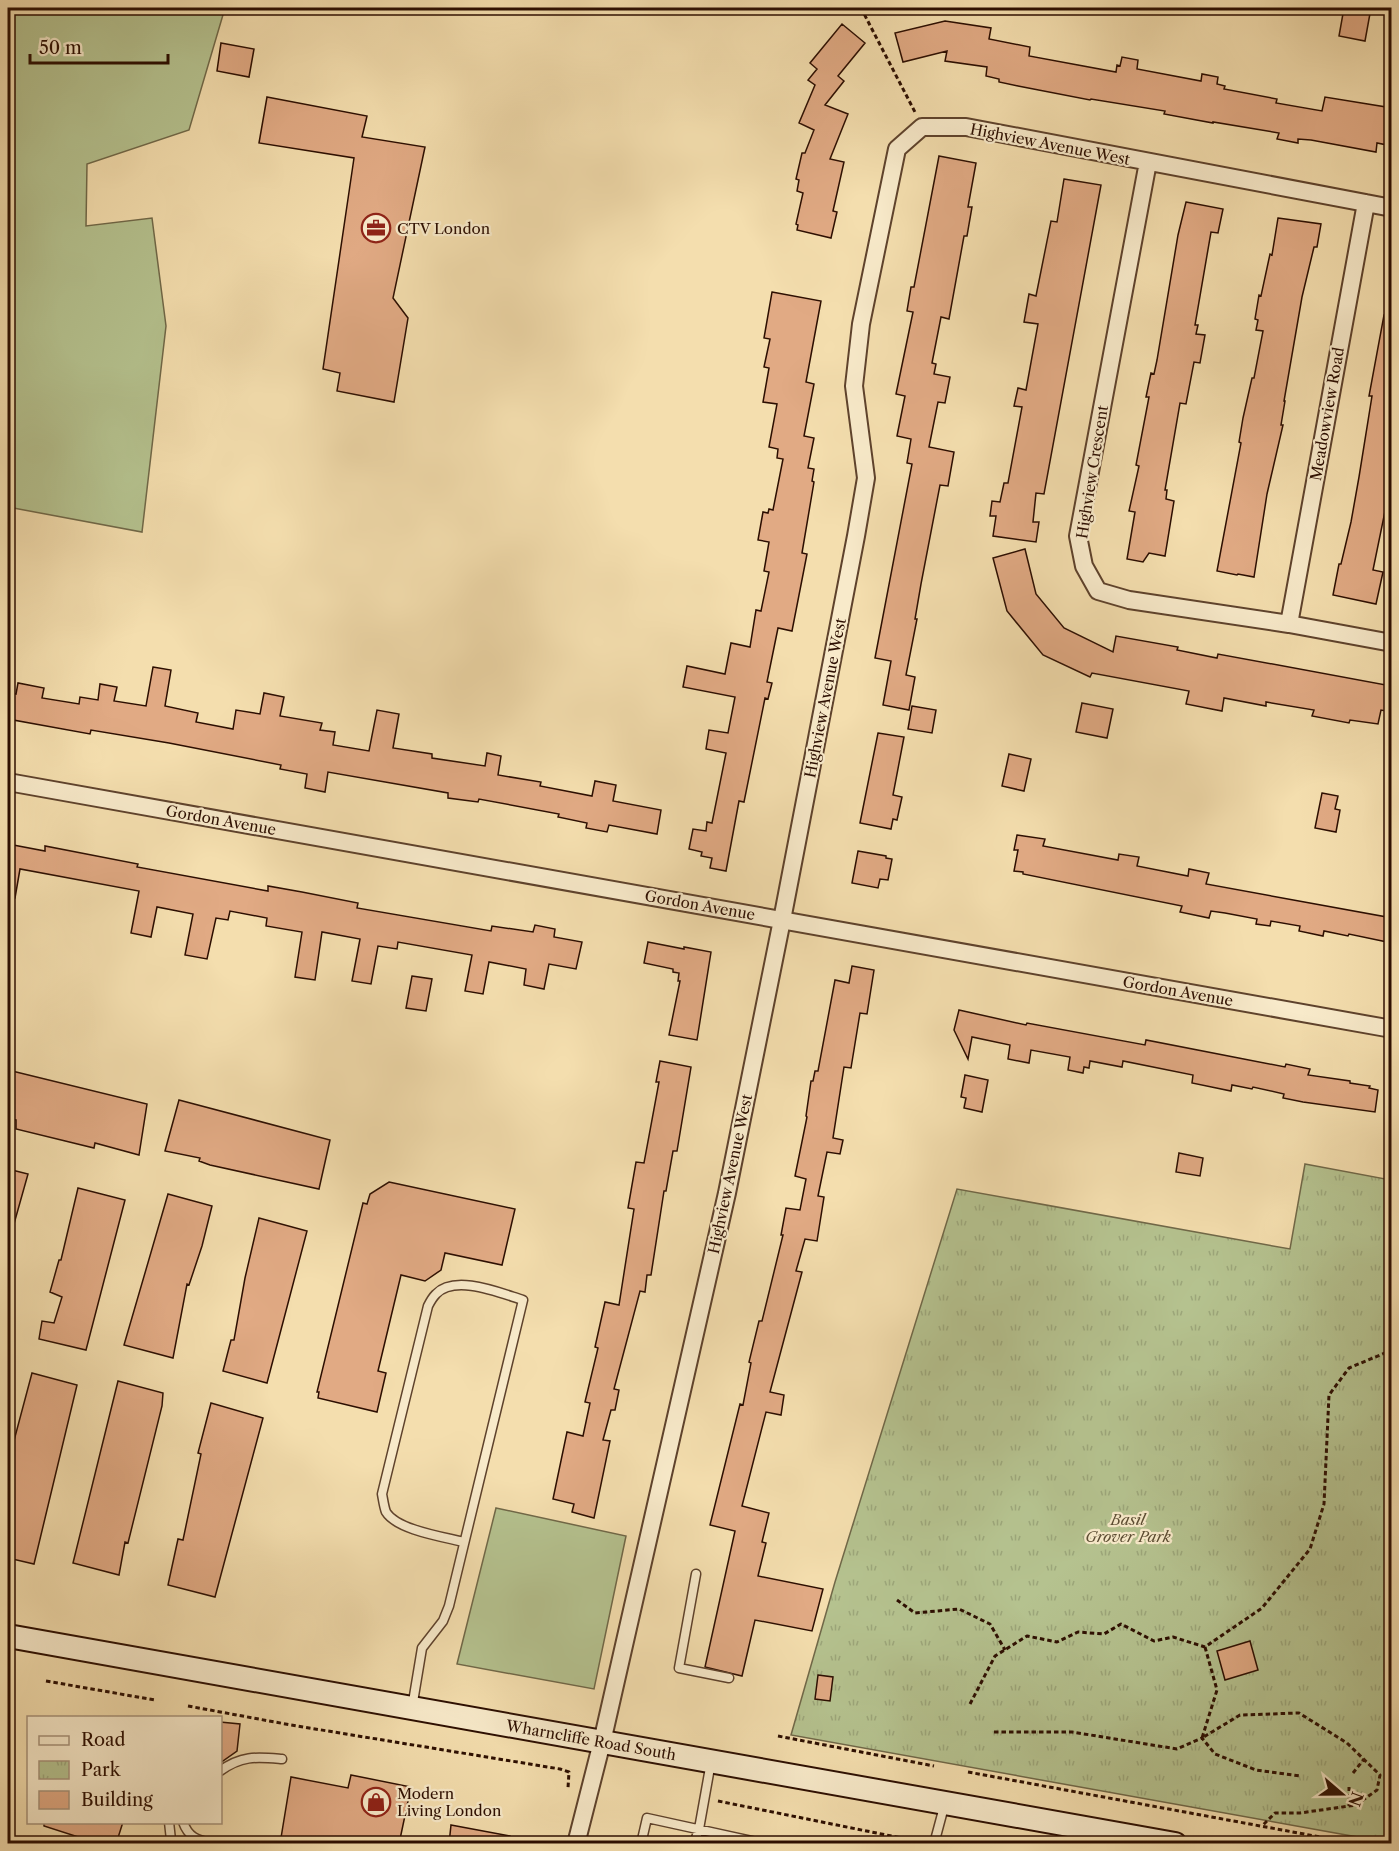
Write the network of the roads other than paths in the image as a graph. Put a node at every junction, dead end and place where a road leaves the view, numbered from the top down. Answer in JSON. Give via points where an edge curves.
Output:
{"nodes":[{"id":1,"x":1148,"y":162,"type":"junction"},
{"id":2,"x":1366,"y":203,"type":"junction"},
{"id":3,"x":1392,"y":208,"type":"edge"},
{"id":4,"x":1288,"y":624,"type":"junction"},
{"id":5,"x":1392,"y":643,"type":"edge"},
{"id":6,"x":8,"y":782,"type":"edge"},
{"id":7,"x":782,"y":920,"type":"junction"},
{"id":8,"x":1392,"y":1029,"type":"edge"},
{"id":9,"x":464,"y":1542,"type":"junction"},
{"id":10,"x":696,"y":1574,"type":"dead end"},
{"id":11,"x":8,"y":1636,"type":"edge"},
{"id":12,"x":729,"y":1678,"type":"dead end"},
{"id":13,"x":412,"y":1708,"type":"junction"},
{"id":14,"x":602,"y":1742,"type":"junction"},
{"id":15,"x":282,"y":1760,"type":"dead end"},
{"id":16,"x":711,"y":1761,"type":"junction"},
{"id":17,"x":222,"y":1769,"type":"edge"},
{"id":18,"x":945,"y":1803,"type":"junction"},
{"id":19,"x":169,"y":1824,"type":"edge"},
{"id":20,"x":184,"y":1824,"type":"edge"},
{"id":21,"x":699,"y":1829,"type":"junction"},
{"id":22,"x":1129,"y":1840,"type":"edge"},
{"id":23,"x":176,"y":1844,"type":"edge"},
{"id":24,"x":214,"y":1844,"type":"edge"},
{"id":25,"x":576,"y":1844,"type":"edge"},
{"id":26,"x":641,"y":1844,"type":"edge"},
{"id":27,"x":694,"y":1844,"type":"edge"},
{"id":28,"x":766,"y":1844,"type":"edge"},
{"id":29,"x":934,"y":1844,"type":"edge"},
{"id":30,"x":1175,"y":1844,"type":"edge"}],
"edges":[{"from":1,"to":2,"type":"street","name":"Highview Avenue West"},
{"from":1,"to":4,"type":"street","name":"Highview Crescent","via":[[1078,536],[1084,566],[1098,591],[1129,600]]},
{"from":1,"to":7,"type":"street","name":"Highview Avenue West","via":[[966,127],[922,127],[897,149],[861,324],[854,386],[867,478]]},
{"from":2,"to":3,"type":"street","name":"Highview Avenue West"},
{"from":2,"to":4,"type":"street","name":"Meadowview Road"},
{"from":4,"to":5,"type":"street","name":"Highview Crescent"},
{"from":6,"to":7,"type":"street","name":"Gordon Avenue"},
{"from":7,"to":8,"type":"street","name":"Gordon Avenue"},
{"from":7,"to":14,"type":"street","name":"Highview Avenue West","via":[[727,1193]]},
{"from":9,"to":9,"type":"lane","via":[[523,1300],[473,1286],[450,1285],[436,1293],[428,1306],[382,1494],[386,1511],[395,1521]]},
{"from":9,"to":13,"type":"lane","via":[[443,1621],[422,1648]]},
{"from":10,"to":12,"type":"lane","via":[[679,1668]]},
{"from":11,"to":13,"type":"main road","name":"Wharncliffe Road South"},
{"from":13,"to":14,"type":"main road","name":"Wharncliffe Road South"},
{"from":14,"to":16,"type":"main road","name":"Wharncliffe Road South"},
{"from":14,"to":25,"type":"street","name":"Highview Avenue West"},
{"from":15,"to":17,"type":"lane","via":[[259,1757],[233,1761]]},
{"from":16,"to":18,"type":"main road","name":"Wharncliffe Road South"},
{"from":16,"to":21,"type":"lane"},
{"from":18,"to":22,"type":"main road","name":"Wharncliffe Road South"},
{"from":18,"to":29,"type":"lane"},
{"from":19,"to":23,"type":"lane","via":[[171,1840]]},
{"from":20,"to":24,"type":"lane","via":[[187,1833]]},
{"from":21,"to":26,"type":"lane","via":[[647,1818]]},
{"from":21,"to":27,"type":"lane"},
{"from":21,"to":28,"type":"lane"},
{"from":22,"to":30,"type":"main road","name":"Wharncliffe Road South"}]}
